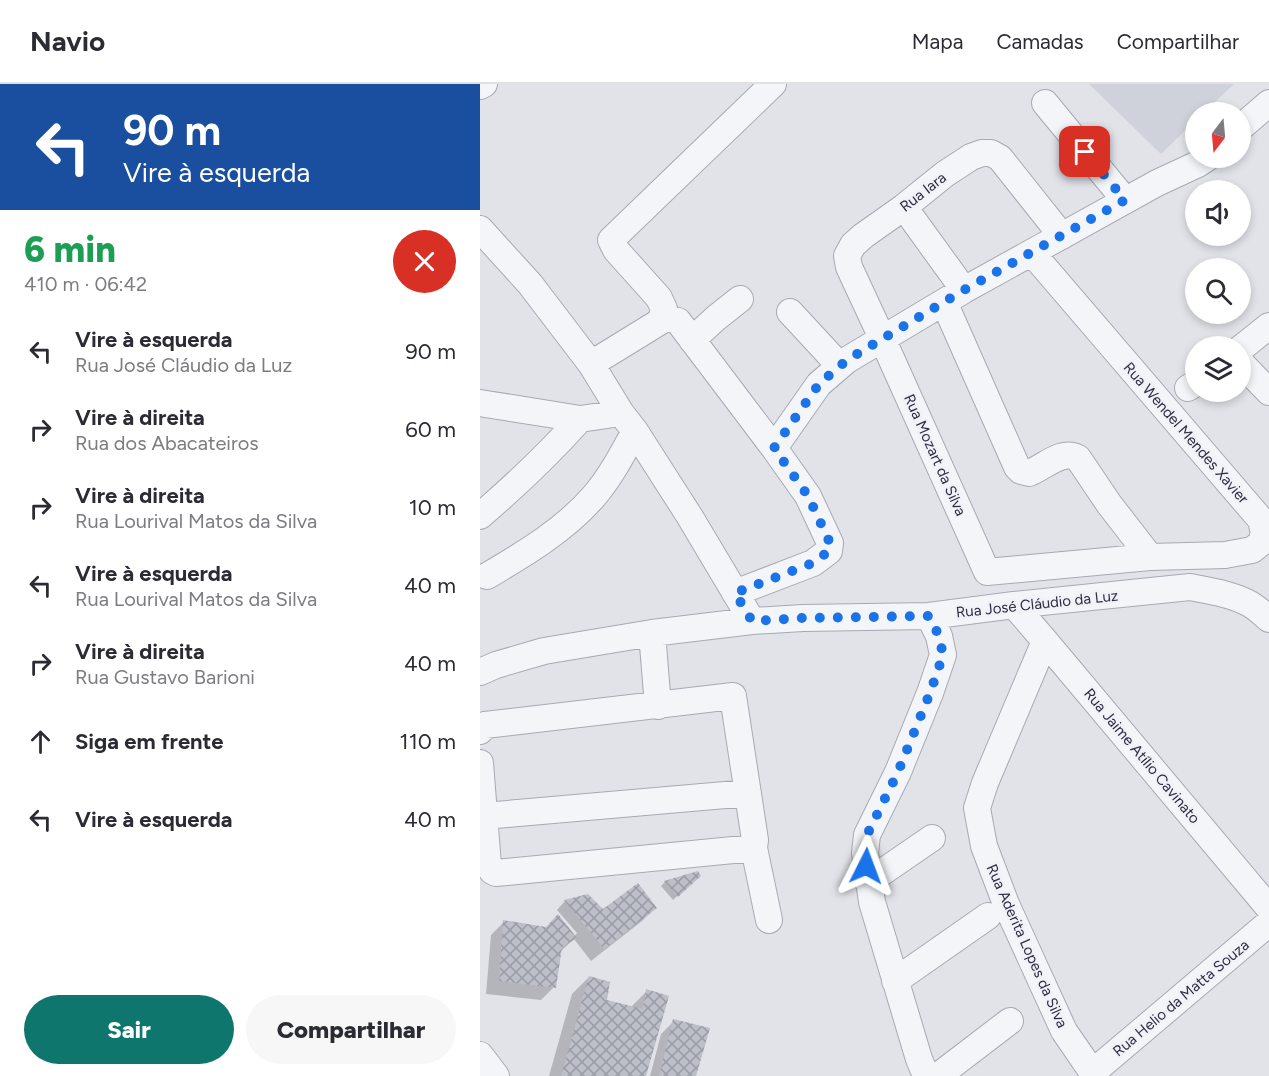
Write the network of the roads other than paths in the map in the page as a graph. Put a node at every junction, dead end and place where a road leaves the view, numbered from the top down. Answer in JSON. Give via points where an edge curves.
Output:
{"nodes":[{"id":1,"x":484,"y":84,"type":"edge"},
{"id":2,"x":773,"y":84,"type":"edge"},
{"id":3,"x":480,"y":86,"type":"edge"},
{"id":4,"x":1269,"y":103,"type":"edge"},
{"id":5,"x":1045,"y":104,"type":"dead end"},
{"id":6,"x":1251,"y":119,"type":"edge"},
{"id":7,"x":1187,"y":168,"type":"edge"},
{"id":8,"x":1125,"y":200,"type":"junction"},
{"id":9,"x":904,"y":207,"type":"junction"},
{"id":10,"x":480,"y":229,"type":"edge"},
{"id":11,"x":1062,"y":236,"type":"junction"},
{"id":12,"x":1032,"y":253,"type":"junction"},
{"id":13,"x":954,"y":296,"type":"junction"},
{"id":14,"x":740,"y":298,"type":"dead end"},
{"id":15,"x":790,"y":312,"type":"dead end"},
{"id":16,"x":678,"y":323,"type":"junction"},
{"id":17,"x":1269,"y":326,"type":"edge"},
{"id":18,"x":882,"y":338,"type":"junction"},
{"id":19,"x":1251,"y":340,"type":"edge"},
{"id":20,"x":591,"y":364,"type":"junction"},
{"id":21,"x":840,"y":366,"type":"junction"},
{"id":22,"x":1251,"y":374,"type":"edge"},
{"id":23,"x":1269,"y":393,"type":"edge"},
{"id":24,"x":480,"y":403,"type":"edge"},
{"id":25,"x":580,"y":419,"type":"junction"},
{"id":26,"x":628,"y":422,"type":"junction"},
{"id":27,"x":774,"y":448,"type":"junction"},
{"id":28,"x":480,"y":516,"type":"edge"},
{"id":29,"x":1150,"y":557,"type":"junction"},
{"id":30,"x":987,"y":572,"type":"joint"},
{"id":31,"x":487,"y":576,"type":"dead end"},
{"id":32,"x":735,"y":593,"type":"junction"},
{"id":33,"x":1014,"y":605,"type":"junction"},
{"id":34,"x":929,"y":616,"type":"junction"},
{"id":35,"x":1269,"y":619,"type":"edge"},
{"id":36,"x":752,"y":621,"type":"junction"},
{"id":37,"x":652,"y":633,"type":"junction"},
{"id":38,"x":1046,"y":641,"type":"junction"},
{"id":39,"x":480,"y":672,"type":"edge"},
{"id":40,"x":658,"y":706,"type":"junction"},
{"id":41,"x":480,"y":731,"type":"edge"},
{"id":42,"x":480,"y":763,"type":"edge"},
{"id":43,"x":748,"y":793,"type":"junction"},
{"id":44,"x":484,"y":816,"type":"junction"},
{"id":45,"x":932,"y":838,"type":"dead end"},
{"id":46,"x":754,"y":848,"type":"junction"},
{"id":47,"x":868,"y":882,"type":"junction"},
{"id":48,"x":1269,"y":908,"type":"edge"},
{"id":49,"x":988,"y":916,"type":"dead end"},
{"id":50,"x":770,"y":920,"type":"dead end"},
{"id":51,"x":1269,"y":923,"type":"edge"},
{"id":52,"x":896,"y":981,"type":"junction"},
{"id":53,"x":1010,"y":1021,"type":"dead end"},
{"id":54,"x":480,"y":1055,"type":"edge"},
{"id":55,"x":1094,"y":1075,"type":"edge"},
{"id":56,"x":496,"y":1076,"type":"edge"},
{"id":57,"x":926,"y":1076,"type":"edge"},
{"id":58,"x":938,"y":1076,"type":"edge"}],
"edges":[{"from":1,"to":3,"type":"street"},
{"from":2,"to":16,"type":"street","via":[[611,240]]},
{"from":4,"to":6,"type":"street"},
{"from":5,"to":8,"type":"street"},
{"from":7,"to":8,"type":"street"},
{"from":8,"to":11,"type":"street"},
{"from":9,"to":11,"type":"street","name":"Rua Iara","via":[[971,157],[991,153]]},
{"from":9,"to":13,"type":"street"},
{"from":9,"to":18,"type":"street","name":"Rua Iara","via":[[863,236],[847,256]]},
{"from":10,"to":20,"type":"street","via":[[530,284]]},
{"from":11,"to":12,"type":"street"},
{"from":12,"to":13,"type":"street"},
{"from":12,"to":29,"type":"street","name":"Rua Wendel Mendes Xavier","via":[[1261,520],[1264,533],[1261,543],[1252,550],[1225,555]]},
{"from":13,"to":18,"type":"street"},
{"from":13,"to":29,"type":"street","via":[[1017,467],[1029,473],[1066,455],[1078,458]]},
{"from":14,"to":16,"type":"street","via":[[716,318]]},
{"from":15,"to":21,"type":"street"},
{"from":16,"to":20,"type":"street","via":[[661,321]]},
{"from":16,"to":27,"type":"street"},
{"from":17,"to":19,"type":"street"},
{"from":18,"to":21,"type":"street"},
{"from":18,"to":30,"type":"street","name":"Rua Mozart da Silva"},
{"from":20,"to":26,"type":"street"},
{"from":21,"to":27,"type":"street","via":[[819,384]]},
{"from":22,"to":23,"type":"street"},
{"from":24,"to":25,"type":"street"},
{"from":25,"to":26,"type":"street"},
{"from":25,"to":28,"type":"street"},
{"from":26,"to":31,"type":"street","via":[[616,464],[596,494],[567,522]]},
{"from":26,"to":32,"type":"street"},
{"from":27,"to":32,"type":"street","via":[[808,496],[830,543],[829,551],[813,563]]},
{"from":29,"to":30,"type":"street","name":"Rua Wendel Mendes Xavier"},
{"from":32,"to":36,"type":"street"},
{"from":33,"to":34,"type":"street","name":"Rua José Cláudio da Luz"},
{"from":33,"to":35,"type":"street","name":"Rua José Cláudio da Luz","via":[[1190,587],[1240,599]]},
{"from":33,"to":38,"type":"street","name":"Rua Jaime Atílio Cavinato"},
{"from":34,"to":36,"type":"street","name":"Rua José Cláudio da Luz"},
{"from":34,"to":47,"type":"street","via":[[943,655],[898,772],[867,835],[864,854]]},
{"from":36,"to":37,"type":"street","name":"Rua José Cláudio da Luz"},
{"from":37,"to":39,"type":"street","name":"Rua José Cláudio da Luz","via":[[544,651]]},
{"from":37,"to":40,"type":"street"},
{"from":38,"to":48,"type":"street","name":"Rua Jaime Atílio Cavinato"},
{"from":38,"to":55,"type":"street","name":"Rua Aderita Lopes da Silva","via":[[977,808],[984,846],[1006,904],[1064,1031]]},
{"from":40,"to":41,"type":"street","via":[[485,725]]},
{"from":40,"to":43,"type":"street","via":[[733,696]]},
{"from":42,"to":44,"type":"street"},
{"from":43,"to":44,"type":"street"},
{"from":43,"to":46,"type":"street"},
{"from":44,"to":46,"type":"street","via":[[488,865],[496,873]]},
{"from":45,"to":47,"type":"street"},
{"from":46,"to":50,"type":"street"},
{"from":47,"to":52,"type":"street"},
{"from":49,"to":52,"type":"street"},
{"from":51,"to":55,"type":"street","name":"Rua Helio da Matta Souza"},
{"from":52,"to":57,"type":"street"},
{"from":53,"to":58,"type":"street"},
{"from":54,"to":56,"type":"street"}]}
